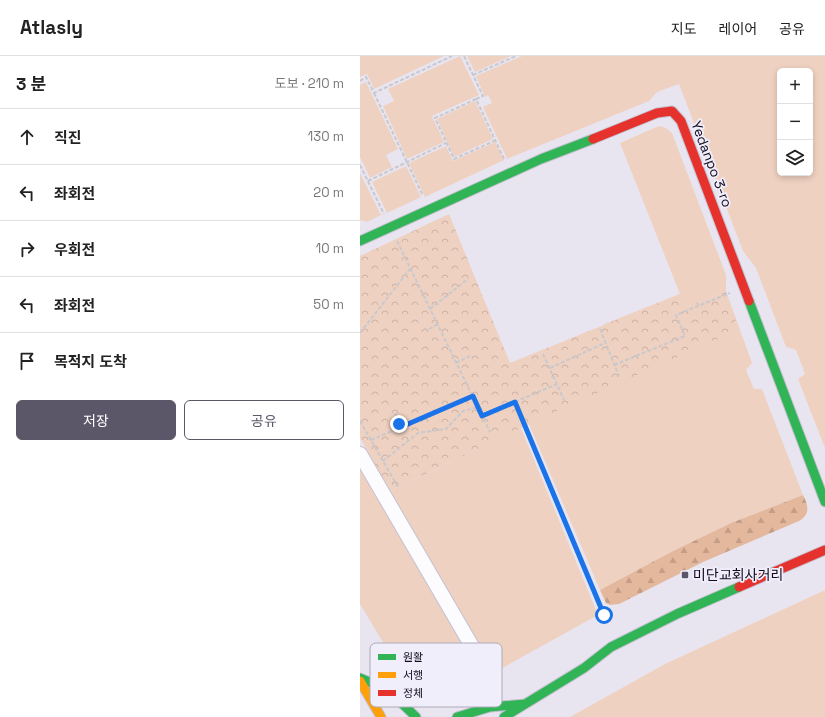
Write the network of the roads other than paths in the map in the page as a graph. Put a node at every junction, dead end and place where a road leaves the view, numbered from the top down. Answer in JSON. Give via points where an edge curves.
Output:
{"nodes":[{"id":1,"x":364,"y":237,"type":"edge"},
{"id":2,"x":360,"y":454,"type":"edge"},
{"id":3,"x":825,"y":502,"type":"edge"},
{"id":4,"x":825,"y":550,"type":"edge"},
{"id":5,"x":470,"y":643,"type":"edge"},
{"id":6,"x":360,"y":679,"type":"edge"},
{"id":7,"x":370,"y":681,"type":"edge"},
{"id":8,"x":370,"y":697,"type":"edge"},
{"id":9,"x":526,"y":704,"type":"junction"},
{"id":10,"x":502,"y":705,"type":"edge"},
{"id":11,"x":375,"y":707,"type":"edge"},
{"id":12,"x":406,"y":707,"type":"edge"},
{"id":13,"x":486,"y":707,"type":"edge"},
{"id":14,"x":381,"y":717,"type":"edge"},
{"id":15,"x":416,"y":717,"type":"edge"},
{"id":16,"x":457,"y":717,"type":"edge"},
{"id":17,"x":504,"y":717,"type":"edge"},
{"id":18,"x":520,"y":717,"type":"edge"}],
"edges":[{"from":1,"to":3,"type":"street","name":"Yedanpo 3-ro","via":[[540,159],[657,113],[672,111],[681,121],[687,136]]},
{"from":2,"to":5,"type":"street"},
{"from":4,"to":9,"type":"street","via":[[677,614],[611,647],[584,668]]},
{"from":6,"to":7,"type":"street"},
{"from":6,"to":8,"type":"street"},
{"from":9,"to":10,"type":"street"},
{"from":9,"to":17,"type":"street"},
{"from":9,"to":18,"type":"street"},
{"from":11,"to":14,"type":"street"},
{"from":12,"to":15,"type":"street"},
{"from":13,"to":16,"type":"street"}]}
